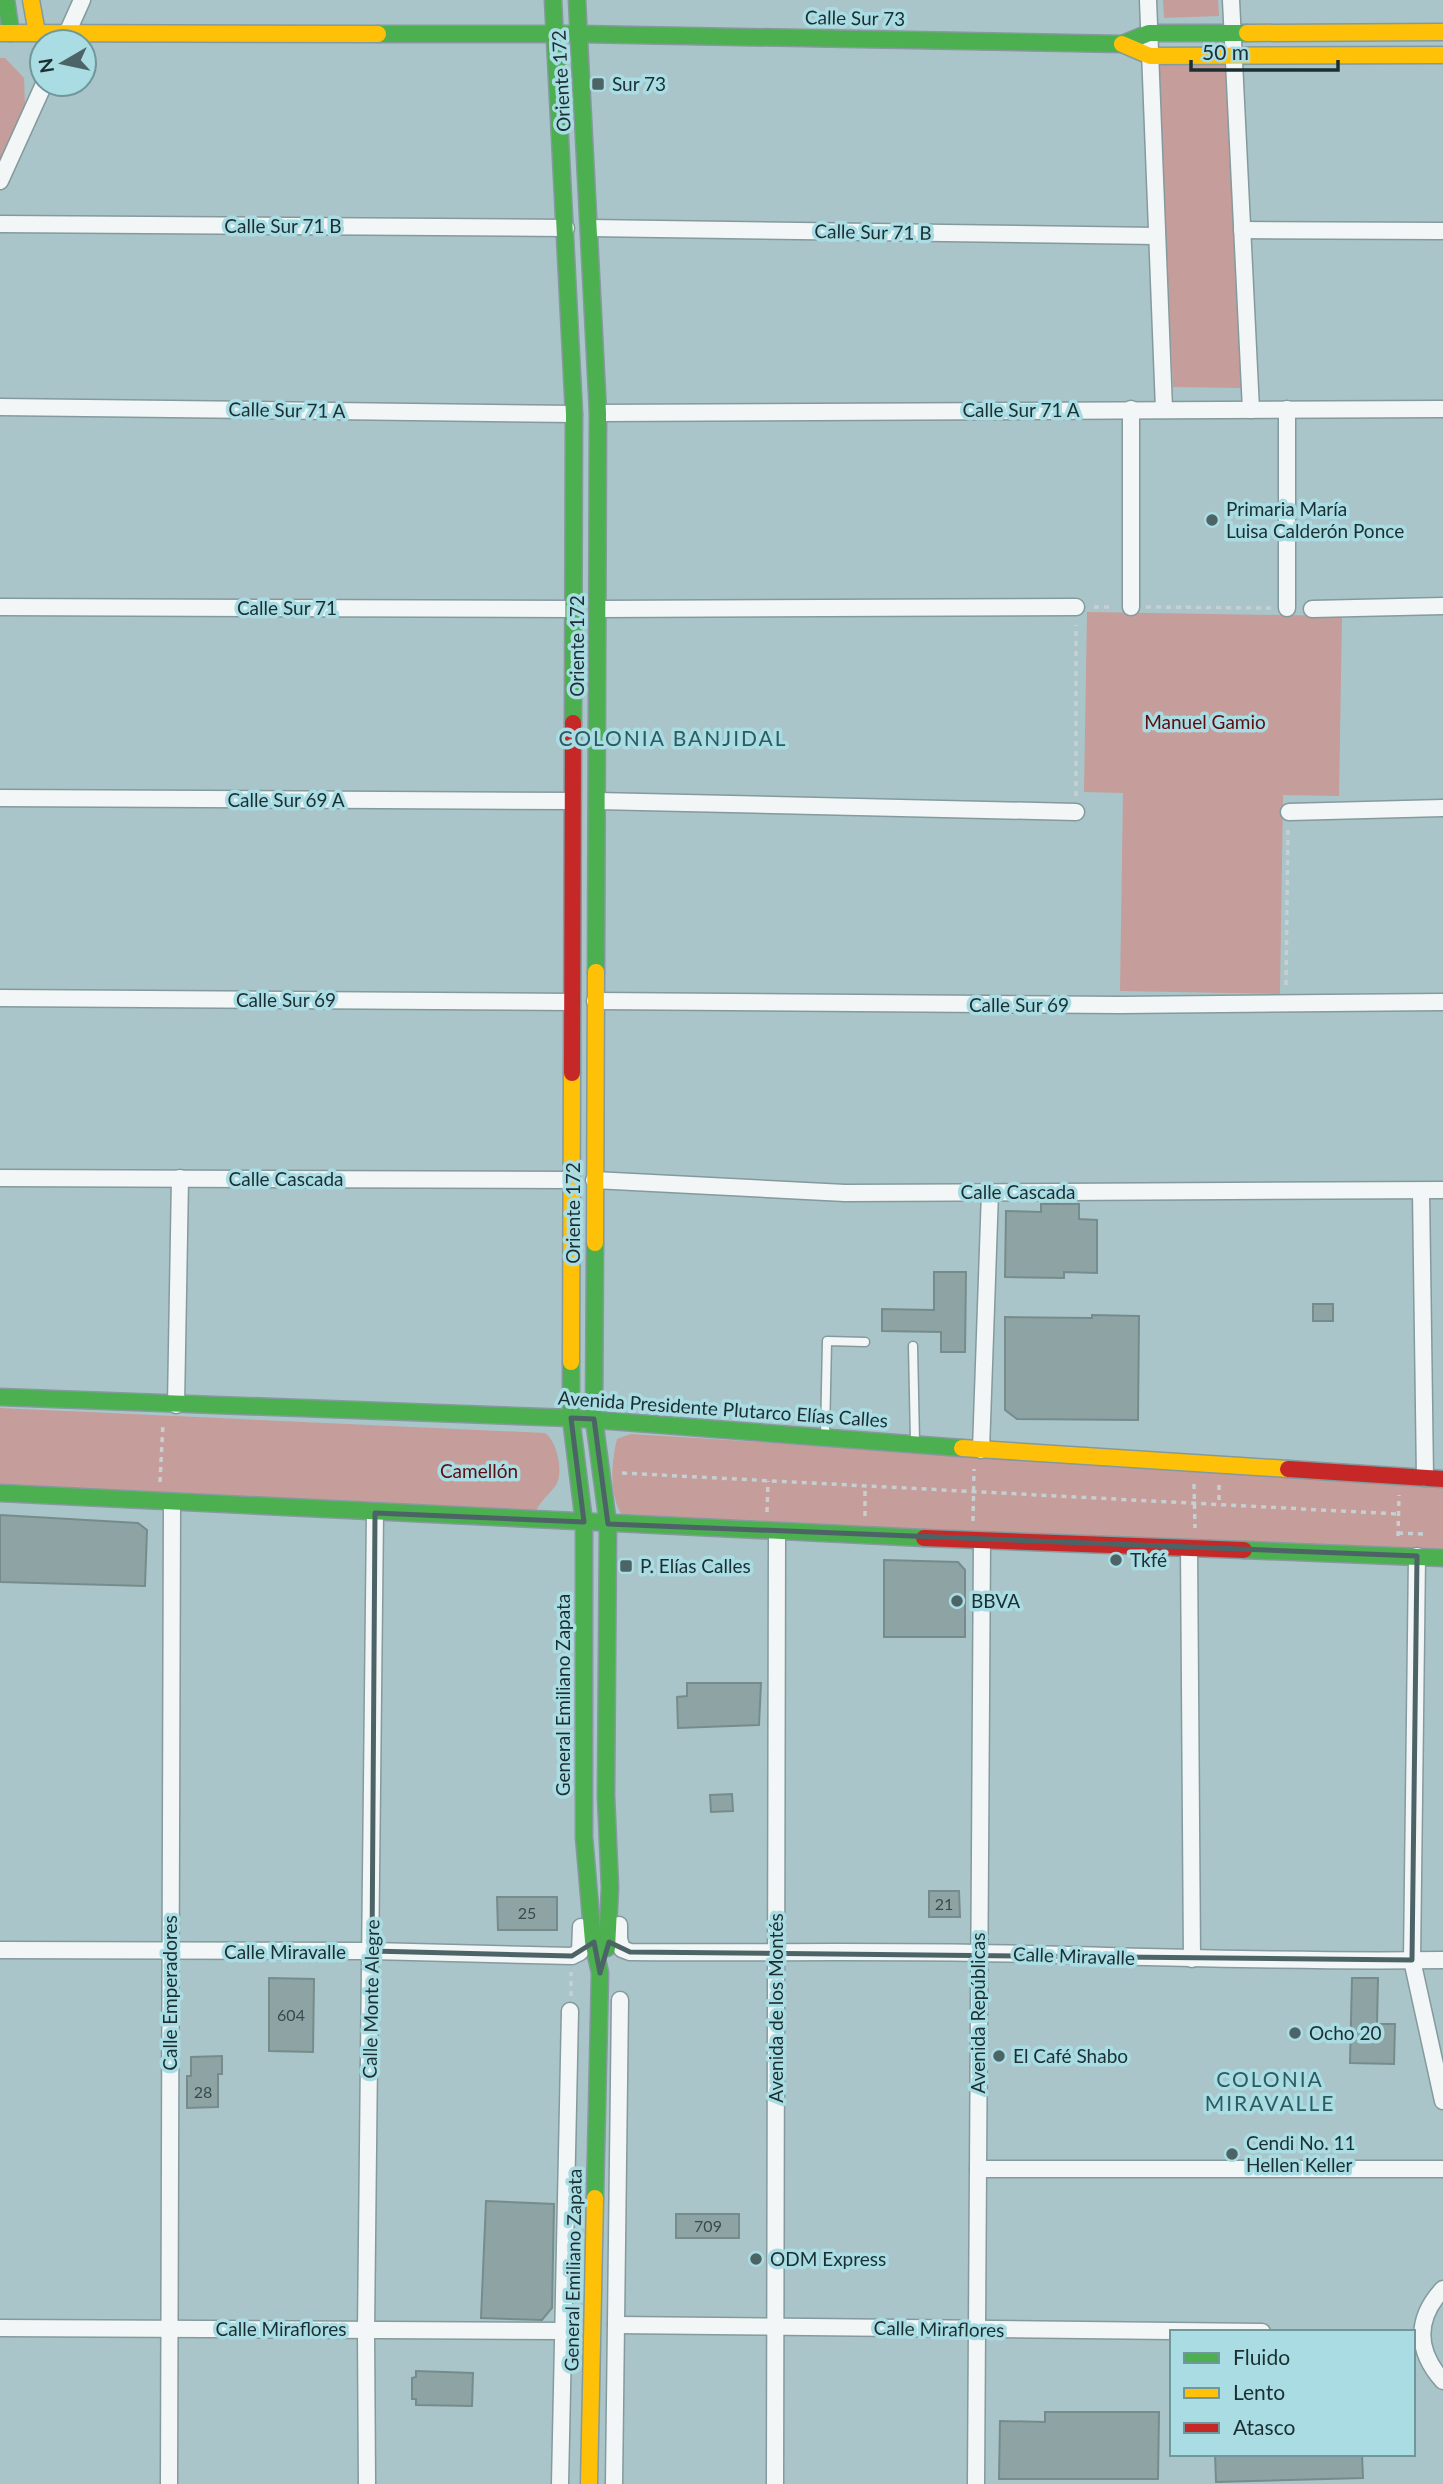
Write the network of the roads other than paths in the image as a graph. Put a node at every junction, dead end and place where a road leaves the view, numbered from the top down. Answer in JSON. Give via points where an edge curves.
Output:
{"nodes":[{"id":1,"x":6,"y":0,"type":"edge"},
{"id":2,"x":31,"y":0,"type":"edge"},
{"id":3,"x":82,"y":0,"type":"edge"},
{"id":4,"x":553,"y":0,"type":"edge"},
{"id":5,"x":577,"y":0,"type":"edge"},
{"id":6,"x":1148,"y":0,"type":"edge"},
{"id":7,"x":1231,"y":0,"type":"edge"},
{"id":8,"x":36,"y":28,"type":"edge"},
{"id":9,"x":69,"y":28,"type":"edge"},
{"id":10,"x":1232,"y":31,"type":"junction"},
{"id":11,"x":1443,"y":32,"type":"edge"},
{"id":12,"x":6,"y":33,"type":"edge"},
{"id":13,"x":28,"y":33,"type":"edge"},
{"id":14,"x":1149,"y":33,"type":"junction"},
{"id":15,"x":555,"y":34,"type":"junction"},
{"id":16,"x":580,"y":34,"type":"junction"},
{"id":17,"x":98,"y":38,"type":"edge"},
{"id":18,"x":1122,"y":44,"type":"junction"},
{"id":19,"x":1443,"y":55,"type":"edge"},
{"id":20,"x":1150,"y":56,"type":"junction"},
{"id":21,"x":1234,"y":56,"type":"junction"},
{"id":22,"x":38,"y":98,"type":"edge"},
{"id":23,"x":0,"y":181,"type":"edge"},
{"id":24,"x":0,"y":224,"type":"edge"},
{"id":25,"x":566,"y":228,"type":"junction"},
{"id":26,"x":589,"y":228,"type":"junction"},
{"id":27,"x":1242,"y":230,"type":"junction"},
{"id":28,"x":1443,"y":231,"type":"edge"},
{"id":29,"x":1157,"y":236,"type":"junction"},
{"id":30,"x":0,"y":407,"type":"edge"},
{"id":31,"x":1131,"y":409,"type":"junction"},
{"id":32,"x":1164,"y":409,"type":"junction"},
{"id":33,"x":1287,"y":409,"type":"junction"},
{"id":34,"x":1443,"y":409,"type":"edge"},
{"id":35,"x":1251,"y":410,"type":"junction"},
{"id":36,"x":598,"y":413,"type":"junction"},
{"id":37,"x":574,"y":414,"type":"junction"},
{"id":38,"x":1443,"y":606,"type":"edge"},
{"id":39,"x":0,"y":607,"type":"edge"},
{"id":40,"x":1076,"y":607,"type":"road end"},
{"id":41,"x":1131,"y":607,"type":"road end"},
{"id":42,"x":1287,"y":608,"type":"road end"},
{"id":43,"x":573,"y":609,"type":"junction"},
{"id":44,"x":598,"y":609,"type":"junction"},
{"id":45,"x":1312,"y":609,"type":"dead end"},
{"id":46,"x":0,"y":798,"type":"edge"},
{"id":47,"x":572,"y":801,"type":"junction"},
{"id":48,"x":597,"y":801,"type":"junction"},
{"id":49,"x":1443,"y":808,"type":"edge"},
{"id":50,"x":1076,"y":812,"type":"road end"},
{"id":51,"x":1289,"y":812,"type":"road end"},
{"id":52,"x":0,"y":998,"type":"edge"},
{"id":53,"x":595,"y":1001,"type":"junction"},
{"id":54,"x":572,"y":1002,"type":"junction"},
{"id":55,"x":1443,"y":1002,"type":"edge"},
{"id":56,"x":0,"y":1178,"type":"edge"},
{"id":57,"x":180,"y":1178,"type":"junction"},
{"id":58,"x":571,"y":1180,"type":"junction"},
{"id":59,"x":594,"y":1181,"type":"junction"},
{"id":60,"x":1421,"y":1191,"type":"junction"},
{"id":61,"x":1443,"y":1191,"type":"edge"},
{"id":62,"x":990,"y":1192,"type":"junction"},
{"id":63,"x":865,"y":1342,"type":"dead end"},
{"id":64,"x":913,"y":1346,"type":"dead end"},
{"id":65,"x":0,"y":1396,"type":"edge"},
{"id":66,"x":170,"y":1405,"type":"junction"},
{"id":67,"x":571,"y":1418,"type":"junction"},
{"id":68,"x":594,"y":1419,"type":"junction"},
{"id":69,"x":825,"y":1439,"type":"junction"},
{"id":70,"x":915,"y":1445,"type":"junction"},
{"id":71,"x":978,"y":1450,"type":"junction"},
{"id":72,"x":1425,"y":1478,"type":"junction"},
{"id":73,"x":1443,"y":1479,"type":"edge"},
{"id":74,"x":0,"y":1493,"type":"edge"},
{"id":75,"x":166,"y":1502,"type":"junction"},
{"id":76,"x":375,"y":1513,"type":"junction"},
{"id":77,"x":584,"y":1522,"type":"junction"},
{"id":78,"x":608,"y":1524,"type":"junction"},
{"id":79,"x":772,"y":1532,"type":"junction"},
{"id":80,"x":978,"y":1541,"type":"junction"},
{"id":81,"x":1193,"y":1548,"type":"junction"},
{"id":82,"x":1417,"y":1556,"type":"junction"},
{"id":83,"x":1443,"y":1558,"type":"edge"},
{"id":84,"x":584,"y":1837,"type":"junction"},
{"id":85,"x":610,"y":1888,"type":"junction"},
{"id":86,"x":0,"y":1950,"type":"edge"},
{"id":87,"x":372,"y":1951,"type":"junction"},
{"id":88,"x":170,"y":1952,"type":"junction"},
{"id":89,"x":978,"y":1953,"type":"junction"},
{"id":90,"x":777,"y":1954,"type":"junction"},
{"id":91,"x":1192,"y":1959,"type":"junction"},
{"id":92,"x":1443,"y":1959,"type":"edge"},
{"id":93,"x":1412,"y":1960,"type":"junction"},
{"id":94,"x":600,"y":1973,"type":"junction"},
{"id":95,"x":620,"y":2000,"type":"dead end"},
{"id":96,"x":570,"y":2011,"type":"road end"},
{"id":97,"x":1443,"y":2101,"type":"edge"},
{"id":98,"x":978,"y":2169,"type":"junction"},
{"id":99,"x":1443,"y":2169,"type":"edge"},
{"id":100,"x":1443,"y":2289,"type":"edge"},
{"id":101,"x":615,"y":2325,"type":"junction"},
{"id":102,"x":775,"y":2325,"type":"junction"},
{"id":103,"x":0,"y":2328,"type":"edge"},
{"id":104,"x":169,"y":2328,"type":"junction"},
{"id":105,"x":366,"y":2330,"type":"junction"},
{"id":106,"x":976,"y":2330,"type":"junction"},
{"id":107,"x":563,"y":2331,"type":"junction"},
{"id":108,"x":1170,"y":2331,"type":"edge"},
{"id":109,"x":1418,"y":2333,"type":"edge"},
{"id":110,"x":1443,"y":2381,"type":"edge"},
{"id":111,"x":169,"y":2484,"type":"edge"},
{"id":112,"x":367,"y":2484,"type":"edge"},
{"id":113,"x":560,"y":2484,"type":"edge"},
{"id":114,"x":589,"y":2484,"type":"edge"},
{"id":115,"x":614,"y":2484,"type":"edge"},
{"id":116,"x":775,"y":2484,"type":"edge"},
{"id":117,"x":976,"y":2484,"type":"edge"}],
"edges":[{"from":1,"to":12,"type":"main road"},
{"from":2,"to":8,"type":"main road"},
{"from":3,"to":9,"type":"street"},
{"from":4,"to":15,"type":"main road","name":"Oriente 172"},
{"from":5,"to":16,"type":"main road","name":"Oriente 172"},
{"from":6,"to":14,"type":"street"},
{"from":7,"to":10,"type":"street"},
{"from":10,"to":11,"type":"main road","name":"Calle Sur 73"},
{"from":10,"to":14,"type":"main road","name":"Calle Sur 73"},
{"from":10,"to":21,"type":"street"},
{"from":12,"to":13,"type":"main road","name":"Calle Sur 73"},
{"from":14,"to":18,"type":"main road","name":"Calle Sur 73"},
{"from":14,"to":20,"type":"street"},
{"from":15,"to":16,"type":"main road","name":"Calle Sur 73"},
{"from":15,"to":17,"type":"main road","name":"Calle Sur 73"},
{"from":15,"to":25,"type":"main road","name":"Oriente 172"},
{"from":16,"to":18,"type":"main road","name":"Calle Sur 73"},
{"from":16,"to":26,"type":"main road","name":"Oriente 172"},
{"from":18,"to":20,"type":"main road","name":"Calle Sur 73"},
{"from":19,"to":21,"type":"main road","name":"Calle Sur 73"},
{"from":20,"to":21,"type":"main road","name":"Calle Sur 73"},
{"from":20,"to":29,"type":"street"},
{"from":21,"to":27,"type":"street"},
{"from":22,"to":23,"type":"street"},
{"from":24,"to":25,"type":"street","name":"Calle Sur 71 B"},
{"from":25,"to":37,"type":"main road","name":"Oriente 172"},
{"from":26,"to":29,"type":"street","name":"Calle Sur 71 B"},
{"from":26,"to":36,"type":"main road","name":"Oriente 172"},
{"from":27,"to":28,"type":"street"},
{"from":27,"to":35,"type":"street"},
{"from":29,"to":32,"type":"street"},
{"from":30,"to":37,"type":"street","name":"Calle Sur 71 A"},
{"from":31,"to":32,"type":"street","name":"Calle Sur 71 A"},
{"from":31,"to":36,"type":"street","name":"Calle Sur 71 A"},
{"from":31,"to":41,"type":"street"},
{"from":32,"to":35,"type":"street","name":"Calle Sur 71 A"},
{"from":33,"to":34,"type":"street","name":"Calle Sur 71 A"},
{"from":33,"to":35,"type":"street","name":"Calle Sur 71 A"},
{"from":33,"to":42,"type":"street"},
{"from":36,"to":44,"type":"main road","name":"Oriente 172"},
{"from":37,"to":43,"type":"main road","name":"Oriente 172"},
{"from":38,"to":45,"type":"street"},
{"from":39,"to":43,"type":"street","name":"Calle Sur 71"},
{"from":40,"to":44,"type":"street"},
{"from":43,"to":47,"type":"main road","name":"Oriente 172"},
{"from":44,"to":48,"type":"main road","name":"Oriente 172"},
{"from":46,"to":47,"type":"street","name":"Calle Sur 69 A"},
{"from":47,"to":54,"type":"main road","name":"Oriente 172"},
{"from":48,"to":50,"type":"street"},
{"from":48,"to":53,"type":"main road","name":"Oriente 172"},
{"from":49,"to":51,"type":"street"},
{"from":52,"to":54,"type":"street","name":"Calle Sur 69"},
{"from":53,"to":55,"type":"street","name":"Calle Sur 69"},
{"from":53,"to":59,"type":"main road","name":"Oriente 172"},
{"from":54,"to":58,"type":"main road","name":"Oriente 172"},
{"from":56,"to":57,"type":"street","name":"Calle Cascada"},
{"from":57,"to":58,"type":"street","name":"Calle Cascada"},
{"from":57,"to":66,"type":"street"},
{"from":58,"to":67,"type":"main road","name":"Oriente 172"},
{"from":59,"to":62,"type":"street","name":"Calle Cascada","via":[[845,1193]]},
{"from":59,"to":68,"type":"main road","name":"Oriente 172"},
{"from":60,"to":61,"type":"street","name":"Calle Cascada"},
{"from":60,"to":62,"type":"street","name":"Calle Cascada"},
{"from":60,"to":72,"type":"street"},
{"from":62,"to":71,"type":"street"},
{"from":63,"to":69,"type":"lane","via":[[827,1340]]},
{"from":64,"to":70,"type":"lane"},
{"from":65,"to":66,"type":"main road","name":"Avenida Presidente Plutarco Elías Calles"},
{"from":66,"to":67,"type":"main road","name":"Avenida Presidente Plutarco Elías Calles"},
{"from":67,"to":68,"type":"main road","name":"Avenida Presidente Plutarco Elías Calles"},
{"from":67,"to":77,"type":"main road","name":"General Emiliano Zapata"},
{"from":68,"to":69,"type":"main road","name":"Avenida Presidente Plutarco Elías Calles"},
{"from":68,"to":78,"type":"main road","name":"General Emiliano Zapata"},
{"from":69,"to":70,"type":"main road","name":"Avenida Presidente Plutarco Elías Calles"},
{"from":70,"to":71,"type":"main road","name":"Avenida Presidente Plutarco Elías Calles"},
{"from":71,"to":72,"type":"main road","name":"Avenida Presidente Plutarco Elías Calles"},
{"from":72,"to":73,"type":"main road","name":"Avenida Presidente Plutarco Elías Calles"},
{"from":74,"to":75,"type":"main road"},
{"from":75,"to":76,"type":"main road"},
{"from":75,"to":88,"type":"street","name":"Calle Emperadores"},
{"from":76,"to":77,"type":"main road"},
{"from":76,"to":87,"type":"street","name":"Calle Monte Alegre"},
{"from":77,"to":78,"type":"main road"},
{"from":77,"to":84,"type":"main road","name":"General Emiliano Zapata"},
{"from":78,"to":79,"type":"main road"},
{"from":78,"to":85,"type":"main road","name":"General Emiliano Zapata"},
{"from":79,"to":80,"type":"main road"},
{"from":79,"to":90,"type":"street","name":"Avenida de los Montés"},
{"from":80,"to":81,"type":"main road"},
{"from":80,"to":89,"type":"street","name":"Avenida Repúblicas"},
{"from":81,"to":82,"type":"main road"},
{"from":81,"to":91,"type":"street"},
{"from":82,"to":83,"type":"main road"},
{"from":82,"to":93,"type":"street"},
{"from":84,"to":87,"type":"street","name":"Calle Miravalle","via":[[578,1954]]},
{"from":84,"to":94,"type":"main road","name":"General Emiliano Zapata"},
{"from":85,"to":90,"type":"street","name":"Calle Miravalle","via":[[622,1949]]},
{"from":85,"to":94,"type":"main road","name":"General Emiliano Zapata","via":[[609,1943]]},
{"from":86,"to":88,"type":"street","name":"Calle Miravalle"},
{"from":87,"to":88,"type":"street","name":"Calle Miravalle"},
{"from":87,"to":105,"type":"street","name":"Calle Monte Alegre"},
{"from":88,"to":104,"type":"street","name":"Calle Emperadores"},
{"from":89,"to":90,"type":"street","name":"Calle Miravalle"},
{"from":89,"to":91,"type":"street","name":"Calle Miravalle"},
{"from":89,"to":98,"type":"street","name":"Avenida Repúblicas"},
{"from":90,"to":102,"type":"street","name":"Avenida de los Montés"},
{"from":91,"to":93,"type":"street","name":"Calle Miravalle"},
{"from":92,"to":93,"type":"street","name":"Calle Miravalle"},
{"from":93,"to":97,"type":"street"},
{"from":94,"to":114,"type":"main road","name":"General Emiliano Zapata"},
{"from":95,"to":101,"type":"street"},
{"from":96,"to":107,"type":"street"},
{"from":98,"to":99,"type":"street"},
{"from":98,"to":106,"type":"street","name":"Avenida Repúblicas"},
{"from":100,"to":109,"type":"street"},
{"from":101,"to":102,"type":"street","name":"Calle Miraflores"},
{"from":101,"to":115,"type":"street"},
{"from":102,"to":106,"type":"street","name":"Calle Miraflores"},
{"from":102,"to":116,"type":"street","name":"Avenida de los Montés"},
{"from":103,"to":104,"type":"street","name":"Calle Miraflores"},
{"from":104,"to":105,"type":"street","name":"Calle Miraflores"},
{"from":104,"to":111,"type":"street","name":"Calle Emperadores"},
{"from":105,"to":107,"type":"street","name":"Calle Miraflores"},
{"from":105,"to":112,"type":"street","name":"Calle Monte Alegre"},
{"from":106,"to":108,"type":"street","name":"Calle Miraflores"},
{"from":106,"to":117,"type":"street","name":"Avenida Repúblicas"},
{"from":107,"to":113,"type":"street"},
{"from":109,"to":110,"type":"street","via":[[1432,2368]]}]}
